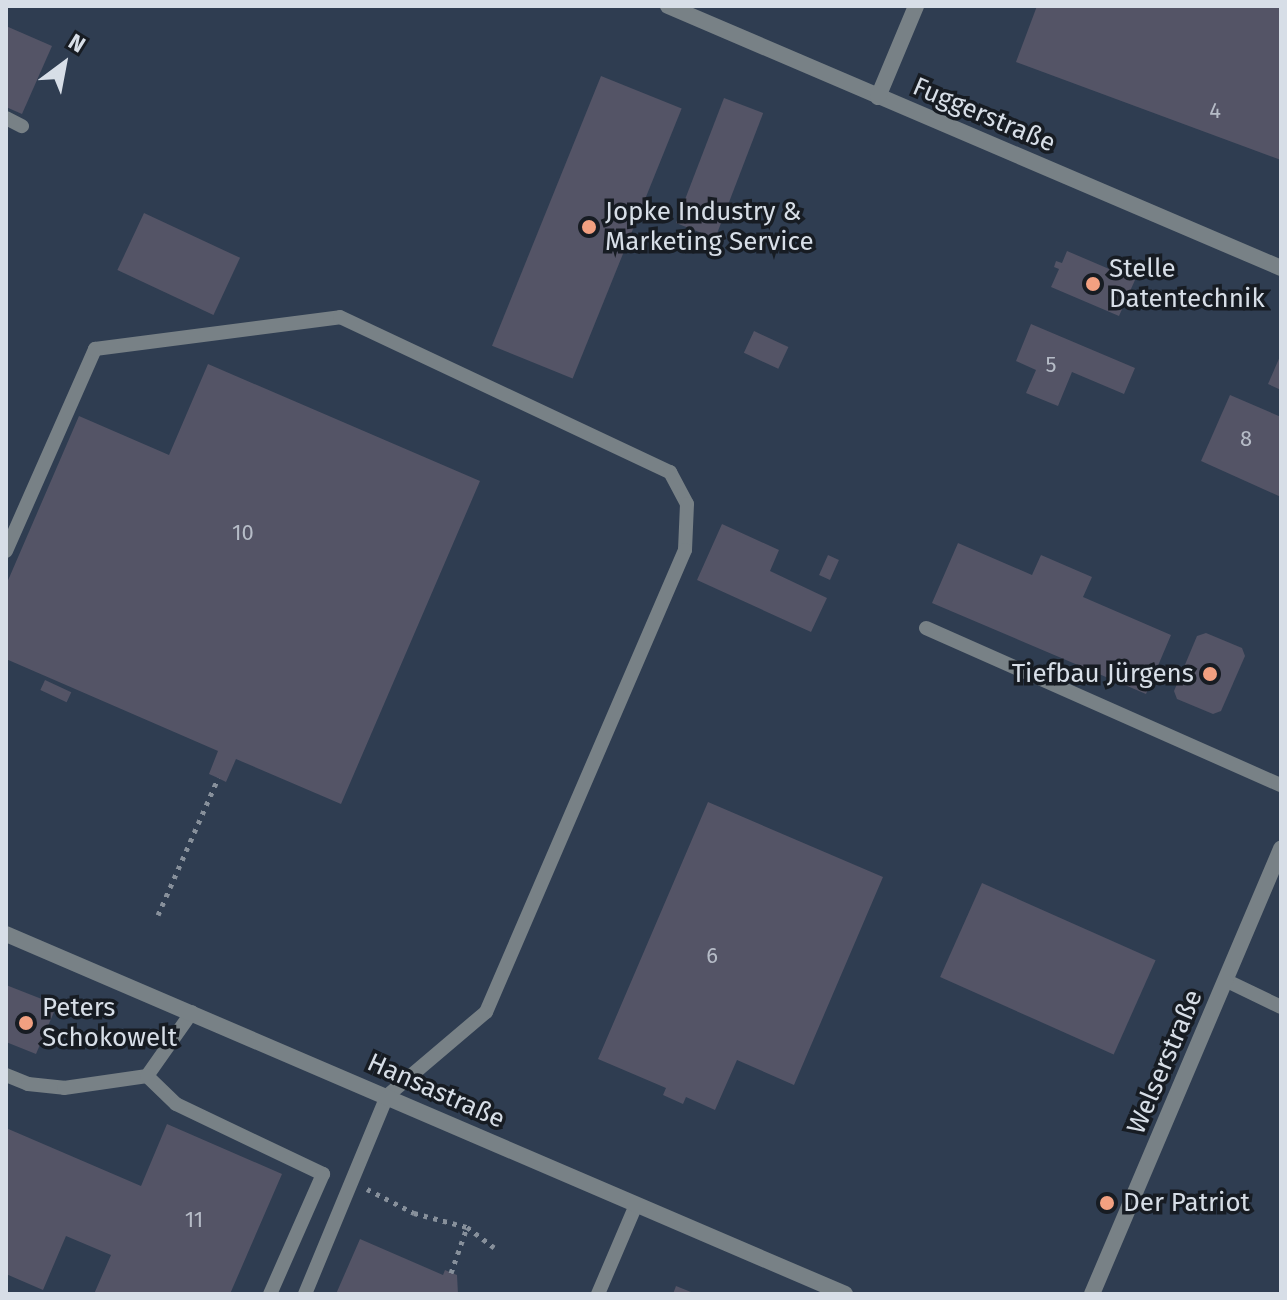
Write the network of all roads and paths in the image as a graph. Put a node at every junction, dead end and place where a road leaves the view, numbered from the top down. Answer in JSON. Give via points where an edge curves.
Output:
{"nodes":[{"id":1,"x":668,"y":6,"type":"edge"},
{"id":2,"x":916,"y":6,"type":"edge"},
{"id":3,"x":878,"y":97,"type":"junction"},
{"id":4,"x":6,"y":118,"type":"edge"},
{"id":5,"x":22,"y":126,"type":"dead end"},
{"id":6,"x":1281,"y":268,"type":"edge"},
{"id":7,"x":6,"y":551,"type":"edge"},
{"id":8,"x":926,"y":628,"type":"dead end"},
{"id":9,"x":218,"y":778,"type":"dead end"},
{"id":10,"x":1281,"y":785,"type":"edge"},
{"id":11,"x":1281,"y":848,"type":"edge"},
{"id":12,"x":158,"y":915,"type":"dead end"},
{"id":13,"x":6,"y":934,"type":"edge"},
{"id":14,"x":1225,"y":980,"type":"junction"},
{"id":15,"x":1281,"y":1007,"type":"edge"},
{"id":16,"x":192,"y":1012,"type":"junction"},
{"id":17,"x":6,"y":1075,"type":"edge"},
{"id":18,"x":147,"y":1076,"type":"junction"},
{"id":19,"x":387,"y":1096,"type":"junction"},
{"id":20,"x":352,"y":1181,"type":"junction"},
{"id":21,"x":636,"y":1205,"type":"junction"},
{"id":22,"x":467,"y":1227,"type":"junction"},
{"id":23,"x":494,"y":1247,"type":"dead end"},
{"id":24,"x":451,"y":1273,"type":"dead end"},
{"id":25,"x":270,"y":1294,"type":"edge"},
{"id":26,"x":305,"y":1294,"type":"edge"},
{"id":27,"x":598,"y":1294,"type":"edge"},
{"id":28,"x":845,"y":1294,"type":"edge"},
{"id":29,"x":1092,"y":1294,"type":"edge"}],
"edges":[{"from":1,"to":3,"type":"street","name":"Fuggerstraße"},
{"from":2,"to":3,"type":"street"},
{"from":3,"to":6,"type":"street","name":"Fuggerstraße"},
{"from":4,"to":5,"type":"lane"},
{"from":7,"to":19,"type":"lane","via":[[95,349],[340,317],[670,472],[687,504],[685,550],[486,1012]]},
{"from":8,"to":10,"type":"lane"},
{"from":9,"to":12,"type":"path"},
{"from":11,"to":14,"type":"street","name":"Welserstraße"},
{"from":13,"to":16,"type":"street","name":"Hansastraße"},
{"from":14,"to":15,"type":"lane"},
{"from":14,"to":29,"type":"street","name":"Welserstraße"},
{"from":16,"to":18,"type":"lane"},
{"from":16,"to":19,"type":"street","name":"Hansastraße"},
{"from":17,"to":18,"type":"lane","via":[[64,1088]]},
{"from":18,"to":25,"type":"lane","via":[[176,1104],[323,1174]]},
{"from":19,"to":20,"type":"lane"},
{"from":19,"to":21,"type":"street","name":"Hansastraße"},
{"from":20,"to":22,"type":"path","via":[[414,1213]]},
{"from":20,"to":26,"type":"lane"},
{"from":21,"to":27,"type":"lane"},
{"from":21,"to":28,"type":"street","name":"Hansastraße"},
{"from":22,"to":23,"type":"path"},
{"from":22,"to":24,"type":"path"}]}
